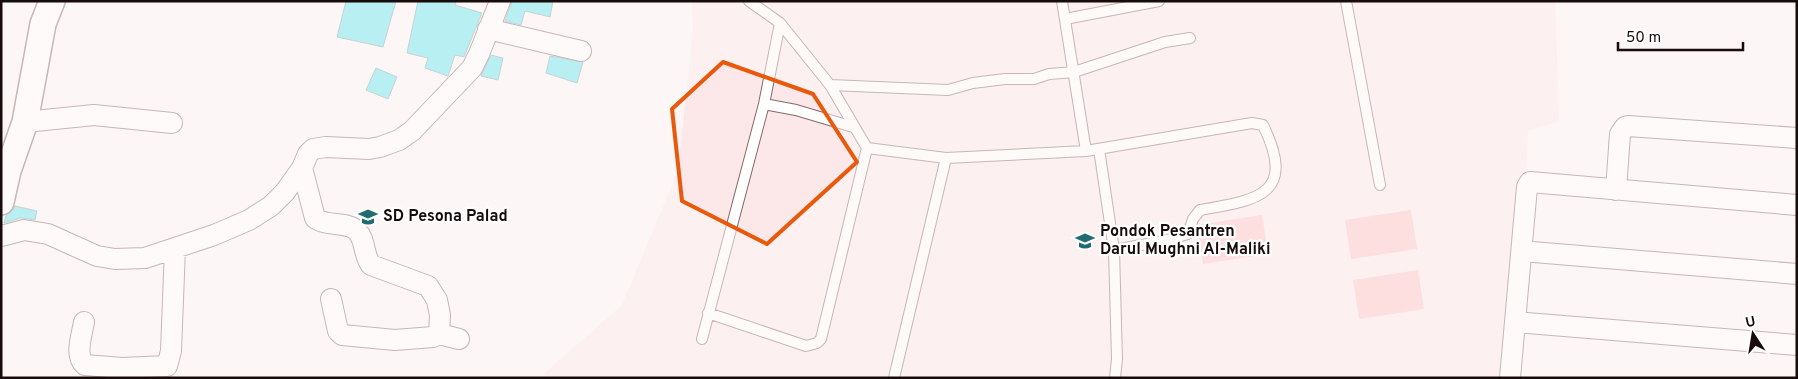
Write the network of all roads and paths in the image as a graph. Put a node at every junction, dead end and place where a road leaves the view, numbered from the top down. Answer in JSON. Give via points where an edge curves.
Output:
{"nodes":[{"id":1,"x":52,"y":1,"type":"edge"},
{"id":2,"x":500,"y":1,"type":"edge"},
{"id":3,"x":748,"y":1,"type":"edge"},
{"id":4,"x":1062,"y":1,"type":"edge"},
{"id":5,"x":1159,"y":1,"type":"edge"},
{"id":6,"x":1346,"y":1,"type":"edge"},
{"id":7,"x":1065,"y":19,"type":"junction"},
{"id":8,"x":780,"y":23,"type":"junction"},
{"id":9,"x":488,"y":29,"type":"junction"},
{"id":10,"x":1190,"y":38,"type":"dead end"},
{"id":11,"x":582,"y":51,"type":"dead end"},
{"id":12,"x":1074,"y":72,"type":"junction"},
{"id":13,"x":830,"y":85,"type":"junction"},
{"id":14,"x":764,"y":104,"type":"junction"},
{"id":15,"x":25,"y":122,"type":"junction"},
{"id":16,"x":172,"y":123,"type":"dead end"},
{"id":17,"x":854,"y":127,"type":"junction"},
{"id":18,"x":1797,"y":138,"type":"edge"},
{"id":19,"x":866,"y":148,"type":"junction"},
{"id":20,"x":1099,"y":149,"type":"junction"},
{"id":21,"x":1086,"y":151,"type":"junction"},
{"id":22,"x":946,"y":158,"type":"junction"},
{"id":23,"x":302,"y":168,"type":"junction"},
{"id":24,"x":1380,"y":185,"type":"dead end"},
{"id":25,"x":1616,"y":190,"type":"junction"},
{"id":26,"x":1,"y":202,"type":"edge"},
{"id":27,"x":1797,"y":205,"type":"edge"},
{"id":28,"x":1,"y":236,"type":"edge"},
{"id":29,"x":175,"y":248,"type":"junction"},
{"id":30,"x":1114,"y":250,"type":"junction"},
{"id":31,"x":1522,"y":250,"type":"junction"},
{"id":32,"x":1797,"y":274,"type":"edge"},
{"id":33,"x":331,"y":299,"type":"dead end"},
{"id":34,"x":708,"y":313,"type":"junction"},
{"id":35,"x":84,"y":322,"type":"dead end"},
{"id":36,"x":1515,"y":322,"type":"junction"},
{"id":37,"x":439,"y":334,"type":"junction"},
{"id":38,"x":459,"y":339,"type":"dead end"},
{"id":39,"x":702,"y":339,"type":"dead end"},
{"id":40,"x":1797,"y":345,"type":"edge"},
{"id":41,"x":894,"y":378,"type":"edge"},
{"id":42,"x":1115,"y":378,"type":"edge"},
{"id":43,"x":1510,"y":378,"type":"edge"}],
"edges":[{"from":1,"to":15,"type":"street","via":[[44,24]]},
{"from":2,"to":9,"type":"street"},
{"from":3,"to":8,"type":"lane"},
{"from":4,"to":7,"type":"lane"},
{"from":5,"to":7,"type":"lane"},
{"from":6,"to":24,"type":"lane"},
{"from":7,"to":12,"type":"lane"},
{"from":8,"to":13,"type":"lane"},
{"from":8,"to":14,"type":"lane"},
{"from":9,"to":11,"type":"street"},
{"from":9,"to":23,"type":"street","via":[[472,68],[412,131],[380,147],[314,149]]},
{"from":10,"to":12,"type":"lane","via":[[1164,42]]},
{"from":12,"to":13,"type":"lane","via":[[1034,79],[1005,79],[948,90]]},
{"from":12,"to":21,"type":"lane"},
{"from":13,"to":17,"type":"lane"},
{"from":14,"to":17,"type":"lane"},
{"from":14,"to":34,"type":"lane"},
{"from":15,"to":16,"type":"street","via":[[94,115]]},
{"from":15,"to":26,"type":"street"},
{"from":17,"to":19,"type":"lane"},
{"from":18,"to":25,"type":"street","via":[[1628,126],[1620,134]]},
{"from":19,"to":22,"type":"lane"},
{"from":19,"to":34,"type":"lane","via":[[821,339],[806,346]]},
{"from":20,"to":21,"type":"lane"},
{"from":20,"to":30,"type":"lane"},
{"from":20,"to":30,"type":"lane","via":[[1252,123],[1263,125],[1276,167],[1272,184],[1264,193],[1242,203],[1200,210],[1188,234]]},
{"from":21,"to":22,"type":"lane"},
{"from":22,"to":41,"type":"lane"},
{"from":23,"to":29,"type":"street","via":[[271,206],[249,220]]},
{"from":23,"to":37,"type":"street","via":[[315,218],[322,223],[357,230],[371,265],[428,286],[437,300]]},
{"from":25,"to":27,"type":"street"},
{"from":25,"to":31,"type":"street","via":[[1530,182]]},
{"from":28,"to":29,"type":"street","via":[[24,230],[48,234],[97,256],[115,259],[145,258]]},
{"from":29,"to":35,"type":"street","via":[[171,352],[167,366],[122,368],[85,364],[79,354]]},
{"from":30,"to":42,"type":"lane"},
{"from":31,"to":32,"type":"street"},
{"from":31,"to":36,"type":"street"},
{"from":33,"to":37,"type":"street","via":[[338,331],[342,335],[395,340]]},
{"from":34,"to":39,"type":"lane"},
{"from":36,"to":40,"type":"street"},
{"from":36,"to":43,"type":"street"},
{"from":37,"to":38,"type":"street"}]}
